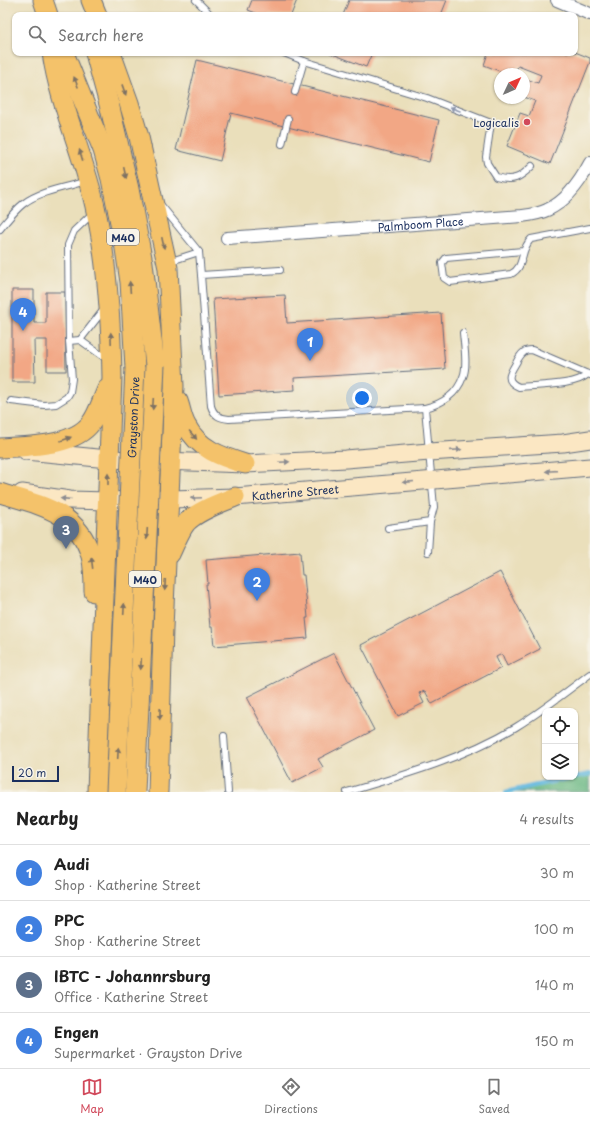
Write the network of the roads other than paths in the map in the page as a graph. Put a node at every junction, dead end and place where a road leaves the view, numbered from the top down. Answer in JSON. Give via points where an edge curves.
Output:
{"nodes":[{"id":1,"x":80,"y":0,"type":"edge"},
{"id":2,"x":92,"y":0,"type":"edge"},
{"id":3,"x":196,"y":0,"type":"edge"},
{"id":4,"x":559,"y":0,"type":"edge"},
{"id":5,"x":83,"y":12,"type":"edge"},
{"id":6,"x":96,"y":12,"type":"edge"},
{"id":7,"x":208,"y":12,"type":"edge"},
{"id":8,"x":590,"y":14,"type":"edge"},
{"id":9,"x":53,"y":56,"type":"edge"},
{"id":10,"x":65,"y":56,"type":"edge"},
{"id":11,"x":96,"y":56,"type":"edge"},
{"id":12,"x":112,"y":56,"type":"edge"},
{"id":13,"x":292,"y":56,"type":"edge"},
{"id":14,"x":304,"y":61,"type":"junction"},
{"id":15,"x":295,"y":92,"type":"dead end"},
{"id":16,"x":288,"y":119,"type":"dead end"},
{"id":17,"x":282,"y":144,"type":"dead end"},
{"id":18,"x":590,"y":163,"type":"edge"},
{"id":19,"x":532,"y":166,"type":"dead end"},
{"id":20,"x":88,"y":180,"type":"junction"},
{"id":21,"x":152,"y":194,"type":"junction"},
{"id":22,"x":96,"y":211,"type":"junction"},
{"id":23,"x":590,"y":228,"type":"edge"},
{"id":24,"x":0,"y":229,"type":"edge"},
{"id":25,"x":227,"y":238,"type":"dead end"},
{"id":26,"x":523,"y":251,"type":"junction"},
{"id":27,"x":199,"y":252,"type":"junction"},
{"id":28,"x":167,"y":262,"type":"junction"},
{"id":29,"x":280,"y":270,"type":"dead end"},
{"id":30,"x":201,"y":275,"type":"junction"},
{"id":31,"x":108,"y":303,"type":"junction"},
{"id":32,"x":463,"y":333,"type":"dead end"},
{"id":33,"x":80,"y":340,"type":"junction"},
{"id":34,"x":69,"y":341,"type":"junction"},
{"id":35,"x":112,"y":370,"type":"junction"},
{"id":36,"x":589,"y":374,"type":"edge"},
{"id":37,"x":174,"y":386,"type":"junction"},
{"id":38,"x":11,"y":401,"type":"dead end"},
{"id":39,"x":425,"y":408,"type":"junction"},
{"id":40,"x":590,"y":439,"type":"edge"},
{"id":41,"x":0,"y":448,"type":"edge"},
{"id":42,"x":429,"y":452,"type":"junction"},
{"id":43,"x":108,"y":459,"type":"junction"},
{"id":44,"x":172,"y":462,"type":"junction"},
{"id":45,"x":245,"y":464,"type":"junction"},
{"id":46,"x":590,"y":467,"type":"edge"},
{"id":47,"x":432,"y":480,"type":"junction"},
{"id":48,"x":0,"y":490,"type":"edge"},
{"id":49,"x":0,"y":493,"type":"edge"},
{"id":50,"x":235,"y":497,"type":"junction"},
{"id":51,"x":169,"y":499,"type":"junction"},
{"id":52,"x":108,"y":501,"type":"junction"},
{"id":53,"x":430,"y":522,"type":"junction"},
{"id":54,"x":388,"y":528,"type":"dead end"},
{"id":55,"x":428,"y":552,"type":"dead end"},
{"id":56,"x":167,"y":562,"type":"junction"},
{"id":57,"x":590,"y":674,"type":"edge"},
{"id":58,"x":224,"y":736,"type":"dead end"},
{"id":59,"x":99,"y":742,"type":"junction"},
{"id":60,"x":97,"y":792,"type":"edge"},
{"id":61,"x":116,"y":792,"type":"edge"},
{"id":62,"x":135,"y":792,"type":"edge"},
{"id":63,"x":158,"y":792,"type":"edge"},
{"id":64,"x":228,"y":792,"type":"edge"},
{"id":65,"x":347,"y":792,"type":"edge"}],
"edges":[{"from":1,"to":5,"type":"main road"},
{"from":2,"to":6,"type":"main road"},
{"from":3,"to":7,"type":"lane"},
{"from":4,"to":8,"type":"street"},
{"from":20,"to":9,"type":"main road","one_way":true,"via":[[63,101]]},
{"from":61,"to":10,"type":"main road","name":"Grayston Drive","number":"M40","one_way":true,"bridge":true,"via":[[135,368],[130,282],[124,242],[103,150]]},
{"from":11,"to":62,"type":"main road","name":"Grayston Drive","number":"M40","one_way":true,"bridge":true,"via":[[129,189],[143,263],[155,365]]},
{"from":12,"to":21,"type":"main road","one_way":true,"via":[[139,137]]},
{"from":13,"to":14,"type":"lane"},
{"from":14,"to":15,"type":"lane"},
{"from":19,"to":14,"type":"lane","one_way":true,"via":[[517,178],[508,180],[496,177],[486,157],[492,123],[428,98]]},
{"from":16,"to":17,"type":"lane"},
{"from":18,"to":25,"type":"street","name":"Palmboom Place","via":[[580,182],[569,194],[546,211],[535,214]]},
{"from":20,"to":22,"type":"main road"},
{"from":20,"to":24,"type":"lane","via":[[31,199]]},
{"from":21,"to":27,"type":"lane"},
{"from":21,"to":28,"type":"main road","one_way":true},
{"from":22,"to":31,"type":"main road"},
{"from":22,"to":34,"type":"lane","via":[[74,230],[68,245]]},
{"from":23,"to":26,"type":"lane","via":[[531,239]]},
{"from":26,"to":26,"type":"lane","via":[[446,258],[442,263],[444,278],[450,282],[511,274],[517,270]]},
{"from":27,"to":28,"type":"lane"},
{"from":27,"to":30,"type":"lane"},
{"from":28,"to":37,"type":"main road"},
{"from":29,"to":30,"type":"lane"},
{"from":30,"to":39,"type":"lane","via":[[211,406],[216,415],[229,419]]},
{"from":31,"to":33,"type":"lane"},
{"from":35,"to":31,"type":"main road","one_way":true},
{"from":32,"to":39,"type":"lane","via":[[464,376],[447,398]]},
{"from":33,"to":34,"type":"lane"},
{"from":33,"to":35,"type":"lane"},
{"from":34,"to":38,"type":"lane","via":[[71,386],[67,397],[56,404],[48,405]]},
{"from":41,"to":35,"type":"main road","one_way":true,"via":[[53,443],[76,435],[91,424]]},
{"from":35,"to":43,"type":"main road"},
{"from":36,"to":36,"type":"lane","via":[[532,350],[524,351],[509,374],[510,382],[519,387],[574,382]]},
{"from":37,"to":44,"type":"main road"},
{"from":37,"to":45,"type":"main road","one_way":true,"via":[[190,433],[217,455]]},
{"from":39,"to":42,"type":"lane"},
{"from":42,"to":40,"type":"main road","one_way":true},
{"from":41,"to":43,"type":"main road"},
{"from":45,"to":42,"type":"main road","one_way":true},
{"from":42,"to":47,"type":"lane"},
{"from":43,"to":44,"type":"main road"},
{"from":52,"to":43,"type":"main road","one_way":true},
{"from":44,"to":45,"type":"main road"},
{"from":44,"to":51,"type":"main road"},
{"from":46,"to":47,"type":"main road","name":"Katherine Street","one_way":true},
{"from":47,"to":50,"type":"main road","name":"Katherine Street","one_way":true},
{"from":47,"to":53,"type":"lane","via":[[434,507]]},
{"from":52,"to":48,"type":"main road","name":"Katherine Street","one_way":true,"via":[[70,500]]},
{"from":59,"to":49,"type":"main road","one_way":true,"via":[[94,579],[91,557],[78,530],[62,516],[53,510]]},
{"from":50,"to":51,"type":"main road","name":"Katherine Street","one_way":true},
{"from":50,"to":56,"type":"main road","via":[[206,509],[187,523],[180,532]]},
{"from":51,"to":52,"type":"main road","name":"Katherine Street"},
{"from":51,"to":56,"type":"main road"},
{"from":52,"to":59,"type":"main road"},
{"from":53,"to":54,"type":"lane"},
{"from":53,"to":55,"type":"lane"},
{"from":56,"to":63,"type":"main road","one_way":true},
{"from":57,"to":65,"type":"lane","via":[[517,727],[479,746],[412,773]]},
{"from":58,"to":64,"type":"lane"},
{"from":59,"to":60,"type":"main road"}]}
